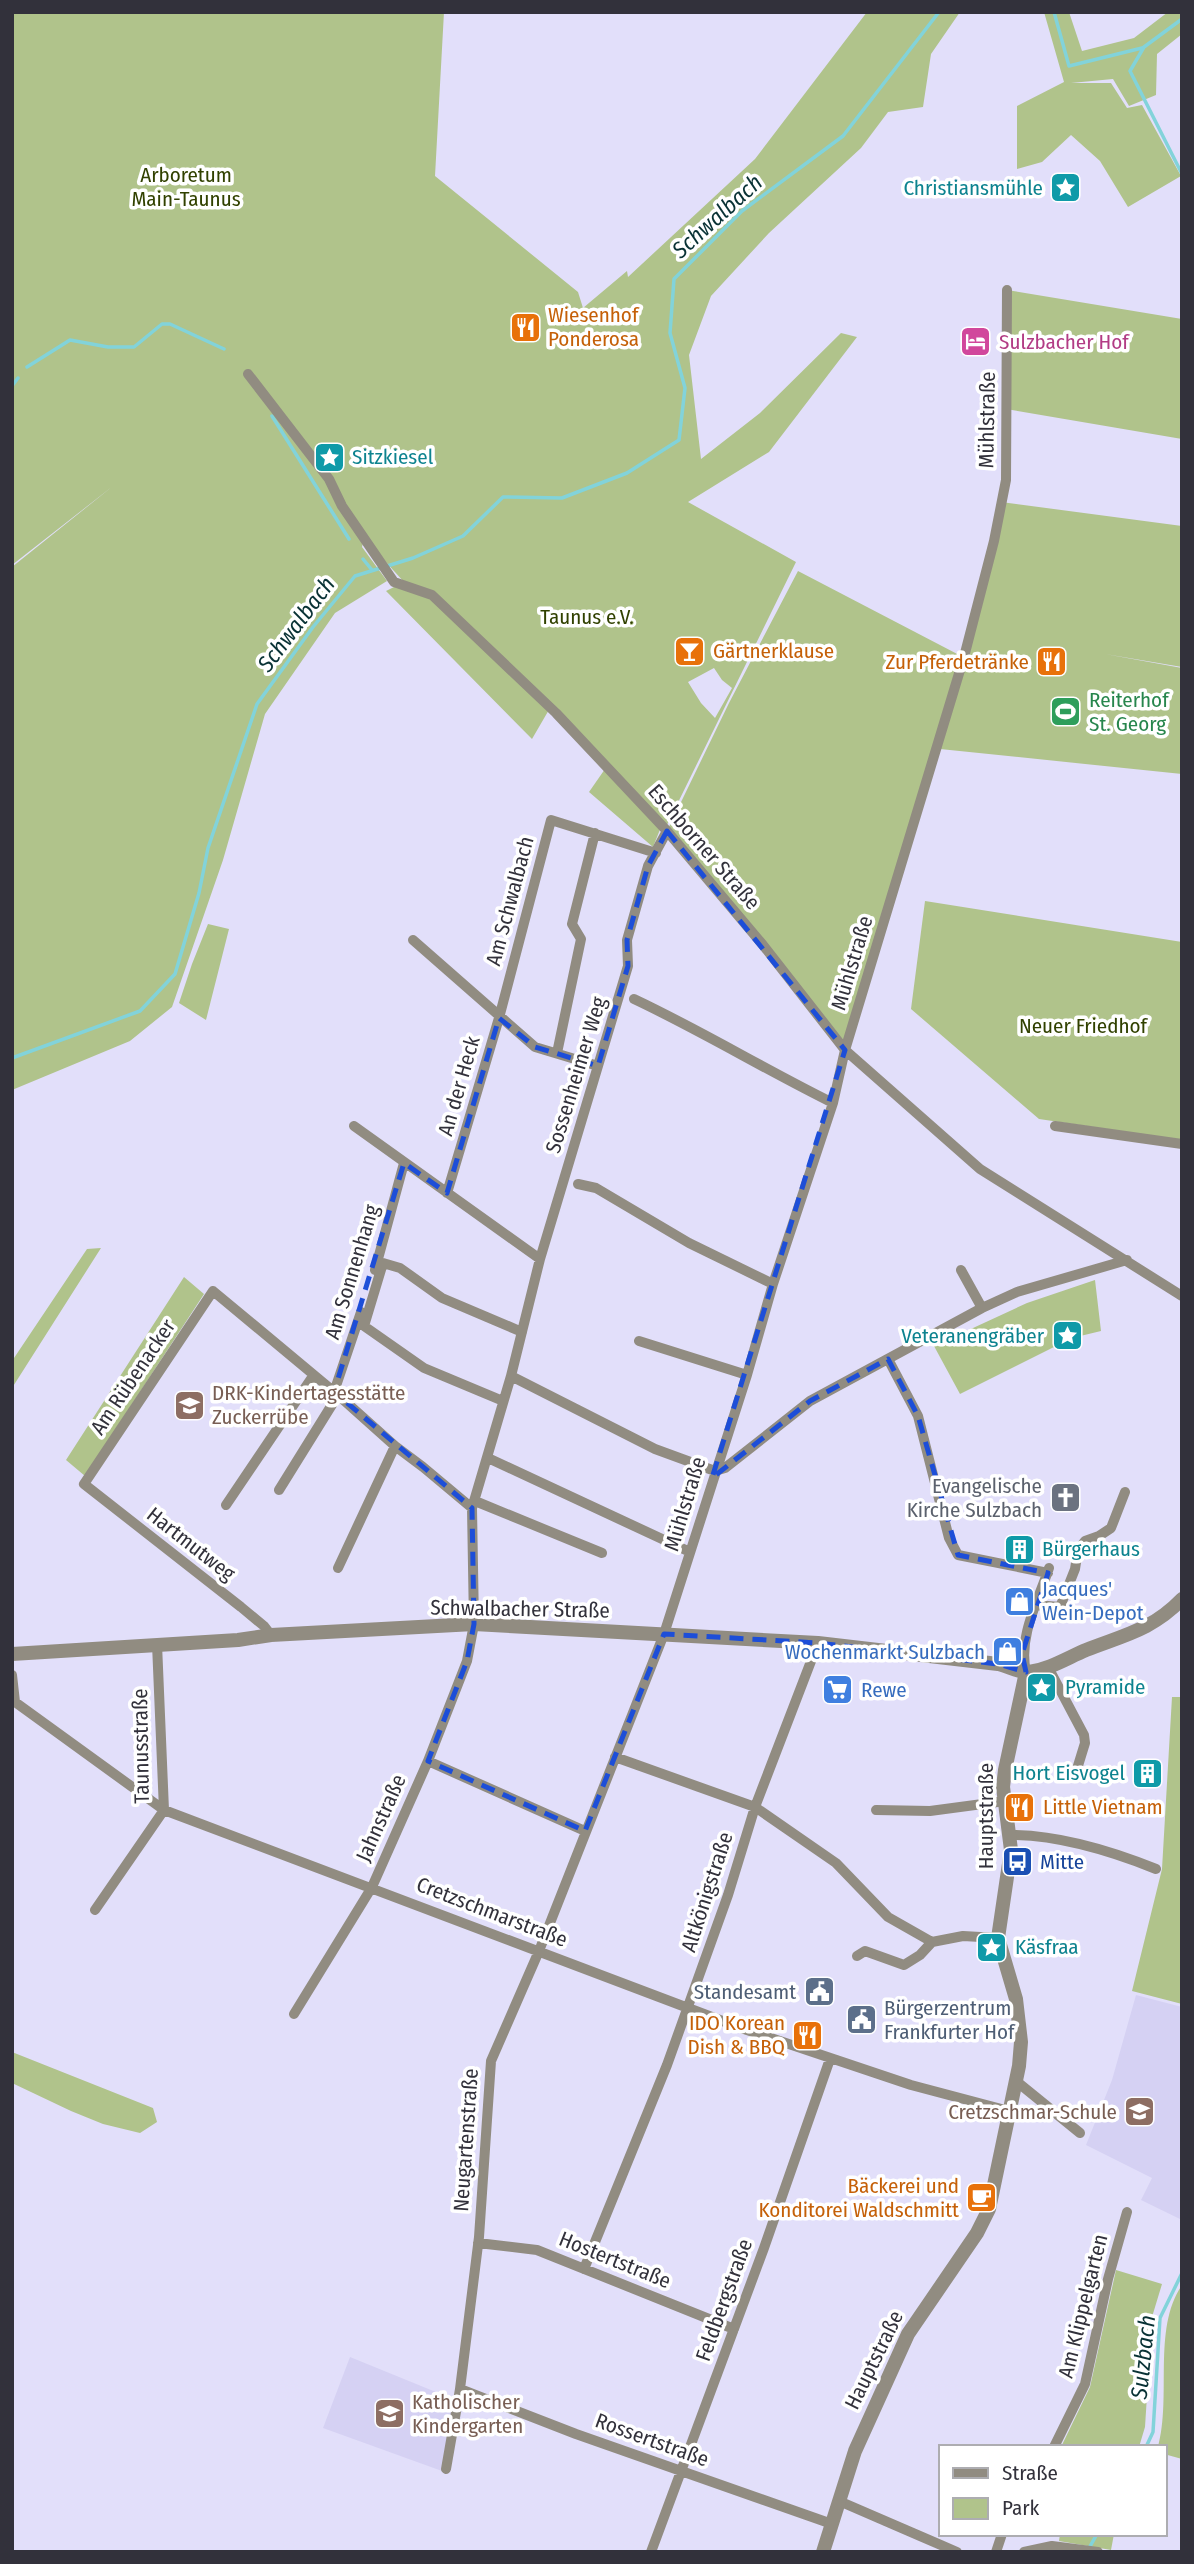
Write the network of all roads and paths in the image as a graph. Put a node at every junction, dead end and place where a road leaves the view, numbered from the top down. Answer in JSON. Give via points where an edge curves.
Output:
{"nodes":[{"id":1,"x":1007,"y":290,"type":"dead end"},
{"id":2,"x":248,"y":374,"type":"dead end"},
{"id":3,"x":667,"y":831,"type":"junction"},
{"id":4,"x":595,"y":833,"type":"junction"},
{"id":5,"x":656,"y":853,"type":"junction"},
{"id":6,"x":412,"y":940,"type":"dead end"},
{"id":7,"x":634,"y":999,"type":"dead end"},
{"id":8,"x":499,"y":1018,"type":"junction"},
{"id":9,"x":845,"y":1050,"type":"junction"},
{"id":10,"x":557,"y":1053,"type":"junction"},
{"id":11,"x":598,"y":1066,"type":"junction"},
{"id":12,"x":833,"y":1103,"type":"junction"},
{"id":13,"x":354,"y":1126,"type":"dead end"},
{"id":14,"x":1055,"y":1126,"type":"dead end"},
{"id":15,"x":1182,"y":1144,"type":"edge"},
{"id":16,"x":404,"y":1163,"type":"junction"},
{"id":17,"x":578,"y":1184,"type":"dead end"},
{"id":18,"x":447,"y":1193,"type":"junction"},
{"id":19,"x":540,"y":1259,"type":"junction"},
{"id":20,"x":1127,"y":1260,"type":"junction"},
{"id":21,"x":961,"y":1270,"type":"dead end"},
{"id":22,"x":773,"y":1284,"type":"junction"},
{"id":23,"x":1182,"y":1296,"type":"edge"},
{"id":24,"x":982,"y":1308,"type":"junction"},
{"id":25,"x":522,"y":1332,"type":"junction"},
{"id":26,"x":639,"y":1341,"type":"dead end"},
{"id":27,"x":888,"y":1359,"type":"junction"},
{"id":28,"x":747,"y":1375,"type":"junction"},
{"id":29,"x":313,"y":1376,"type":"junction"},
{"id":30,"x":511,"y":1376,"type":"junction"},
{"id":31,"x":336,"y":1393,"type":"junction"},
{"id":32,"x":502,"y":1401,"type":"junction"},
{"id":33,"x":395,"y":1446,"type":"junction"},
{"id":34,"x":488,"y":1458,"type":"junction"},
{"id":35,"x":715,"y":1471,"type":"junction"},
{"id":36,"x":84,"y":1484,"type":"joint"},
{"id":37,"x":279,"y":1490,"type":"dead end"},
{"id":38,"x":1125,"y":1492,"type":"dead end"},
{"id":39,"x":473,"y":1504,"type":"junction"},
{"id":40,"x":226,"y":1505,"type":"dead end"},
{"id":41,"x":690,"y":1552,"type":"junction"},
{"id":42,"x":602,"y":1553,"type":"dead end"},
{"id":43,"x":338,"y":1568,"type":"dead end"},
{"id":44,"x":1182,"y":1599,"type":"edge"},
{"id":45,"x":1037,"y":1605,"type":"junction"},
{"id":46,"x":474,"y":1625,"type":"junction"},
{"id":47,"x":664,"y":1634,"type":"junction"},
{"id":48,"x":271,"y":1635,"type":"junction"},
{"id":49,"x":818,"y":1643,"type":"junction"},
{"id":50,"x":157,"y":1644,"type":"junction"},
{"id":51,"x":12,"y":1654,"type":"edge"},
{"id":52,"x":1048,"y":1667,"type":"junction"},
{"id":53,"x":1026,"y":1672,"type":"junction"},
{"id":54,"x":12,"y":1675,"type":"edge"},
{"id":55,"x":615,"y":1757,"type":"junction"},
{"id":56,"x":428,"y":1761,"type":"junction"},
{"id":57,"x":1077,"y":1769,"type":"dead end"},
{"id":58,"x":1005,"y":1801,"type":"junction"},
{"id":59,"x":755,"y":1807,"type":"junction"},
{"id":60,"x":164,"y":1810,"type":"junction"},
{"id":61,"x":876,"y":1810,"type":"dead end"},
{"id":62,"x":585,"y":1831,"type":"junction"},
{"id":63,"x":1011,"y":1835,"type":"junction"},
{"id":64,"x":1156,"y":1869,"type":"dead end"},
{"id":65,"x":372,"y":1887,"type":"junction"},
{"id":66,"x":95,"y":1910,"type":"dead end"},
{"id":67,"x":998,"y":1938,"type":"junction"},
{"id":68,"x":932,"y":1942,"type":"junction"},
{"id":69,"x":539,"y":1951,"type":"junction"},
{"id":70,"x":858,"y":1956,"type":"dead end"},
{"id":71,"x":687,"y":2008,"type":"junction"},
{"id":72,"x":294,"y":2014,"type":"dead end"},
{"id":73,"x":830,"y":2059,"type":"junction"},
{"id":74,"x":1016,"y":2081,"type":"junction"},
{"id":75,"x":1009,"y":2112,"type":"junction"},
{"id":76,"x":1080,"y":2133,"type":"dead end"},
{"id":77,"x":1127,"y":2211,"type":"dead end"},
{"id":78,"x":478,"y":2243,"type":"junction"},
{"id":79,"x":584,"y":2269,"type":"junction"},
{"id":80,"x":734,"y":2329,"type":"junction"},
{"id":81,"x":460,"y":2389,"type":"junction"},
{"id":82,"x":1055,"y":2445,"type":"edge"},
{"id":83,"x":446,"y":2469,"type":"dead end"},
{"id":84,"x":682,"y":2471,"type":"junction"},
{"id":85,"x":839,"y":2501,"type":"junction"},
{"id":86,"x":832,"y":2524,"type":"junction"},
{"id":87,"x":1096,"y":2551,"type":"edge"},
{"id":88,"x":651,"y":2552,"type":"edge"},
{"id":89,"x":823,"y":2552,"type":"edge"},
{"id":90,"x":957,"y":2552,"type":"edge"},
{"id":91,"x":1024,"y":2552,"type":"edge"}],
"edges":[{"from":1,"to":9,"type":"street","name":"Mühlstraße","via":[[1006,480],[993,541],[961,666]]},
{"from":2,"to":3,"type":"street","name":"Eschborner Straße","via":[[329,479],[394,582],[432,594],[556,713]]},
{"from":3,"to":5,"type":"street","name":"Sossenheimer Weg"},
{"from":3,"to":9,"type":"street","name":"Eschborner Straße"},
{"from":4,"to":5,"type":"street","name":"Am Schwalbach"},
{"from":4,"to":8,"type":"street","name":"Am Schwalbach","via":[[551,820]]},
{"from":4,"to":10,"type":"street","via":[[572,924],[581,939]]},
{"from":5,"to":11,"type":"street","name":"Sossenheimer Weg","via":[[627,940],[628,967]]},
{"from":6,"to":8,"type":"street"},
{"from":7,"to":12,"type":"street"},
{"from":8,"to":10,"type":"street","name":"An der Heck","via":[[534,1047]]},
{"from":8,"to":18,"type":"street","name":"An der Heck"},
{"from":9,"to":12,"type":"street","name":"Mühlstraße"},
{"from":9,"to":20,"type":"street","name":"Eschborner Straße","via":[[979,1169]]},
{"from":10,"to":11,"type":"street","name":"An der Heck"},
{"from":11,"to":19,"type":"street","name":"Sossenheimer Weg"},
{"from":12,"to":22,"type":"street","name":"Mühlstraße"},
{"from":13,"to":16,"type":"street"},
{"from":14,"to":15,"type":"street"},
{"from":16,"to":18,"type":"street"},
{"from":16,"to":31,"type":"street","name":"Am Sonnenhang"},
{"from":17,"to":22,"type":"street","via":[[596,1188],[689,1243]]},
{"from":18,"to":19,"type":"street"},
{"from":19,"to":25,"type":"street","name":"Sossenheimer Weg"},
{"from":20,"to":23,"type":"street","name":"Eschborner Straße"},
{"from":20,"to":24,"type":"street","via":[[1017,1292]]},
{"from":21,"to":24,"type":"street"},
{"from":22,"to":28,"type":"street","name":"Mühlstraße"},
{"from":24,"to":27,"type":"street"},
{"from":25,"to":30,"type":"street","name":"Sossenheimer Weg"},
{"from":25,"to":32,"type":"street","via":[[442,1298],[400,1268],[383,1263],[364,1326],[424,1368]]},
{"from":26,"to":28,"type":"street"},
{"from":27,"to":35,"type":"street","via":[[810,1401],[725,1468]]},
{"from":27,"to":45,"type":"street","via":[[918,1416],[949,1538],[958,1555],[1049,1570]]},
{"from":28,"to":35,"type":"street","name":"Mühlstraße"},
{"from":29,"to":31,"type":"street"},
{"from":29,"to":36,"type":"street","name":"Am Rübenacker","via":[[213,1292]]},
{"from":29,"to":40,"type":"street"},
{"from":30,"to":32,"type":"street","name":"Sossenheimer Weg"},
{"from":30,"to":35,"type":"street","via":[[643,1444]]},
{"from":31,"to":33,"type":"street"},
{"from":31,"to":37,"type":"street","name":"Am Sonnenhang"},
{"from":32,"to":34,"type":"street","name":"Sossenheimer Weg"},
{"from":33,"to":39,"type":"street"},
{"from":33,"to":43,"type":"street"},
{"from":34,"to":39,"type":"street","name":"Sossenheimer Weg"},
{"from":34,"to":41,"type":"street"},
{"from":35,"to":41,"type":"street","name":"Mühlstraße"},
{"from":36,"to":48,"type":"street","name":"Hartmutweg"},
{"from":38,"to":45,"type":"street","via":[[1111,1528],[1085,1541],[1078,1550],[1060,1607]]},
{"from":39,"to":42,"type":"street"},
{"from":39,"to":46,"type":"street","name":"Sossenheimer Weg"},
{"from":41,"to":47,"type":"street","name":"Mühlstraße"},
{"from":44,"to":52,"type":"street","via":[[1138,1632]]},
{"from":45,"to":53,"type":"street","via":[[1022,1654]]},
{"from":46,"to":47,"type":"street","name":"Schwalbacher Straße"},
{"from":46,"to":48,"type":"street","name":"Schwalbacher Straße"},
{"from":46,"to":56,"type":"street","name":"Jahnstraße","via":[[467,1661]]},
{"from":47,"to":49,"type":"street","name":"Schwalbacher Straße"},
{"from":47,"to":55,"type":"street","name":"Neugartenstraße"},
{"from":48,"to":50,"type":"street","name":"Schwalbacher Straße"},
{"from":49,"to":53,"type":"street","name":"Schwalbacher Straße","via":[[998,1664]]},
{"from":49,"to":59,"type":"street","name":"Altkönigstraße"},
{"from":50,"to":51,"type":"street","name":"Schwalbacher Straße"},
{"from":50,"to":60,"type":"street","name":"Taunusstraße"},
{"from":52,"to":53,"type":"street"},
{"from":52,"to":57,"type":"street","via":[[1084,1735]]},
{"from":53,"to":58,"type":"street","name":"Hauptstraße","via":[[1006,1759]]},
{"from":54,"to":60,"type":"street","name":"Cretzschmarstraße","via":[[15,1702]]},
{"from":55,"to":59,"type":"street"},
{"from":55,"to":62,"type":"street","name":"Neugartenstraße"},
{"from":56,"to":62,"type":"street"},
{"from":56,"to":65,"type":"street","name":"Jahnstraße"},
{"from":58,"to":61,"type":"street","via":[[930,1811]]},
{"from":58,"to":63,"type":"street","name":"Hauptstraße"},
{"from":59,"to":68,"type":"street","via":[[836,1863],[888,1917]]},
{"from":59,"to":71,"type":"street","name":"Altkönigstraße"},
{"from":60,"to":65,"type":"street","name":"Cretzschmarstraße"},
{"from":60,"to":66,"type":"street","name":"Taunusstraße"},
{"from":62,"to":69,"type":"street","name":"Neugartenstraße"},
{"from":63,"to":64,"type":"street","via":[[1117,1853]]},
{"from":63,"to":67,"type":"street","name":"Hauptstraße"},
{"from":65,"to":69,"type":"street","name":"Cretzschmarstraße"},
{"from":65,"to":72,"type":"street","name":"Jahnstraße"},
{"from":67,"to":68,"type":"street","via":[[963,1936]]},
{"from":67,"to":74,"type":"street","name":"Hauptstraße","via":[[1016,1999],[1020,2031]]},
{"from":68,"to":70,"type":"street","via":[[904,1965],[865,1951]]},
{"from":69,"to":71,"type":"street","name":"Cretzschmarstraße"},
{"from":69,"to":78,"type":"street","name":"Neugartenstraße","via":[[491,2061]]},
{"from":71,"to":73,"type":"street","name":"Cretzschmarstraße"},
{"from":71,"to":79,"type":"street","name":"Altkönigstraße"},
{"from":73,"to":75,"type":"street","name":"Cretzschmarstraße"},
{"from":73,"to":80,"type":"street","name":"Feldbergstraße"},
{"from":74,"to":75,"type":"street","name":"Hauptstraße"},
{"from":74,"to":76,"type":"street"},
{"from":75,"to":85,"type":"street","name":"Hauptstraße","via":[[989,2209],[908,2334],[855,2451]]},
{"from":77,"to":82,"type":"street","name":"Am Klippelgarten","via":[[1085,2384]]},
{"from":78,"to":79,"type":"street","name":"Hostertstraße","via":[[537,2250]]},
{"from":78,"to":81,"type":"street","name":"Neugartenstraße"},
{"from":79,"to":80,"type":"street","name":"Hostertstraße"},
{"from":80,"to":84,"type":"street","name":"Feldbergstraße"},
{"from":81,"to":83,"type":"street","name":"Neugartenstraße"},
{"from":81,"to":84,"type":"street","name":"Rossertstraße"},
{"from":84,"to":86,"type":"street","name":"Rossertstraße"},
{"from":84,"to":88,"type":"street","name":"Feldbergstraße"},
{"from":85,"to":86,"type":"street","name":"Hauptstraße"},
{"from":85,"to":90,"type":"street"},
{"from":86,"to":89,"type":"street","name":"Hauptstraße"},
{"from":87,"to":91,"type":"street","via":[[1052,2546]]}]}
